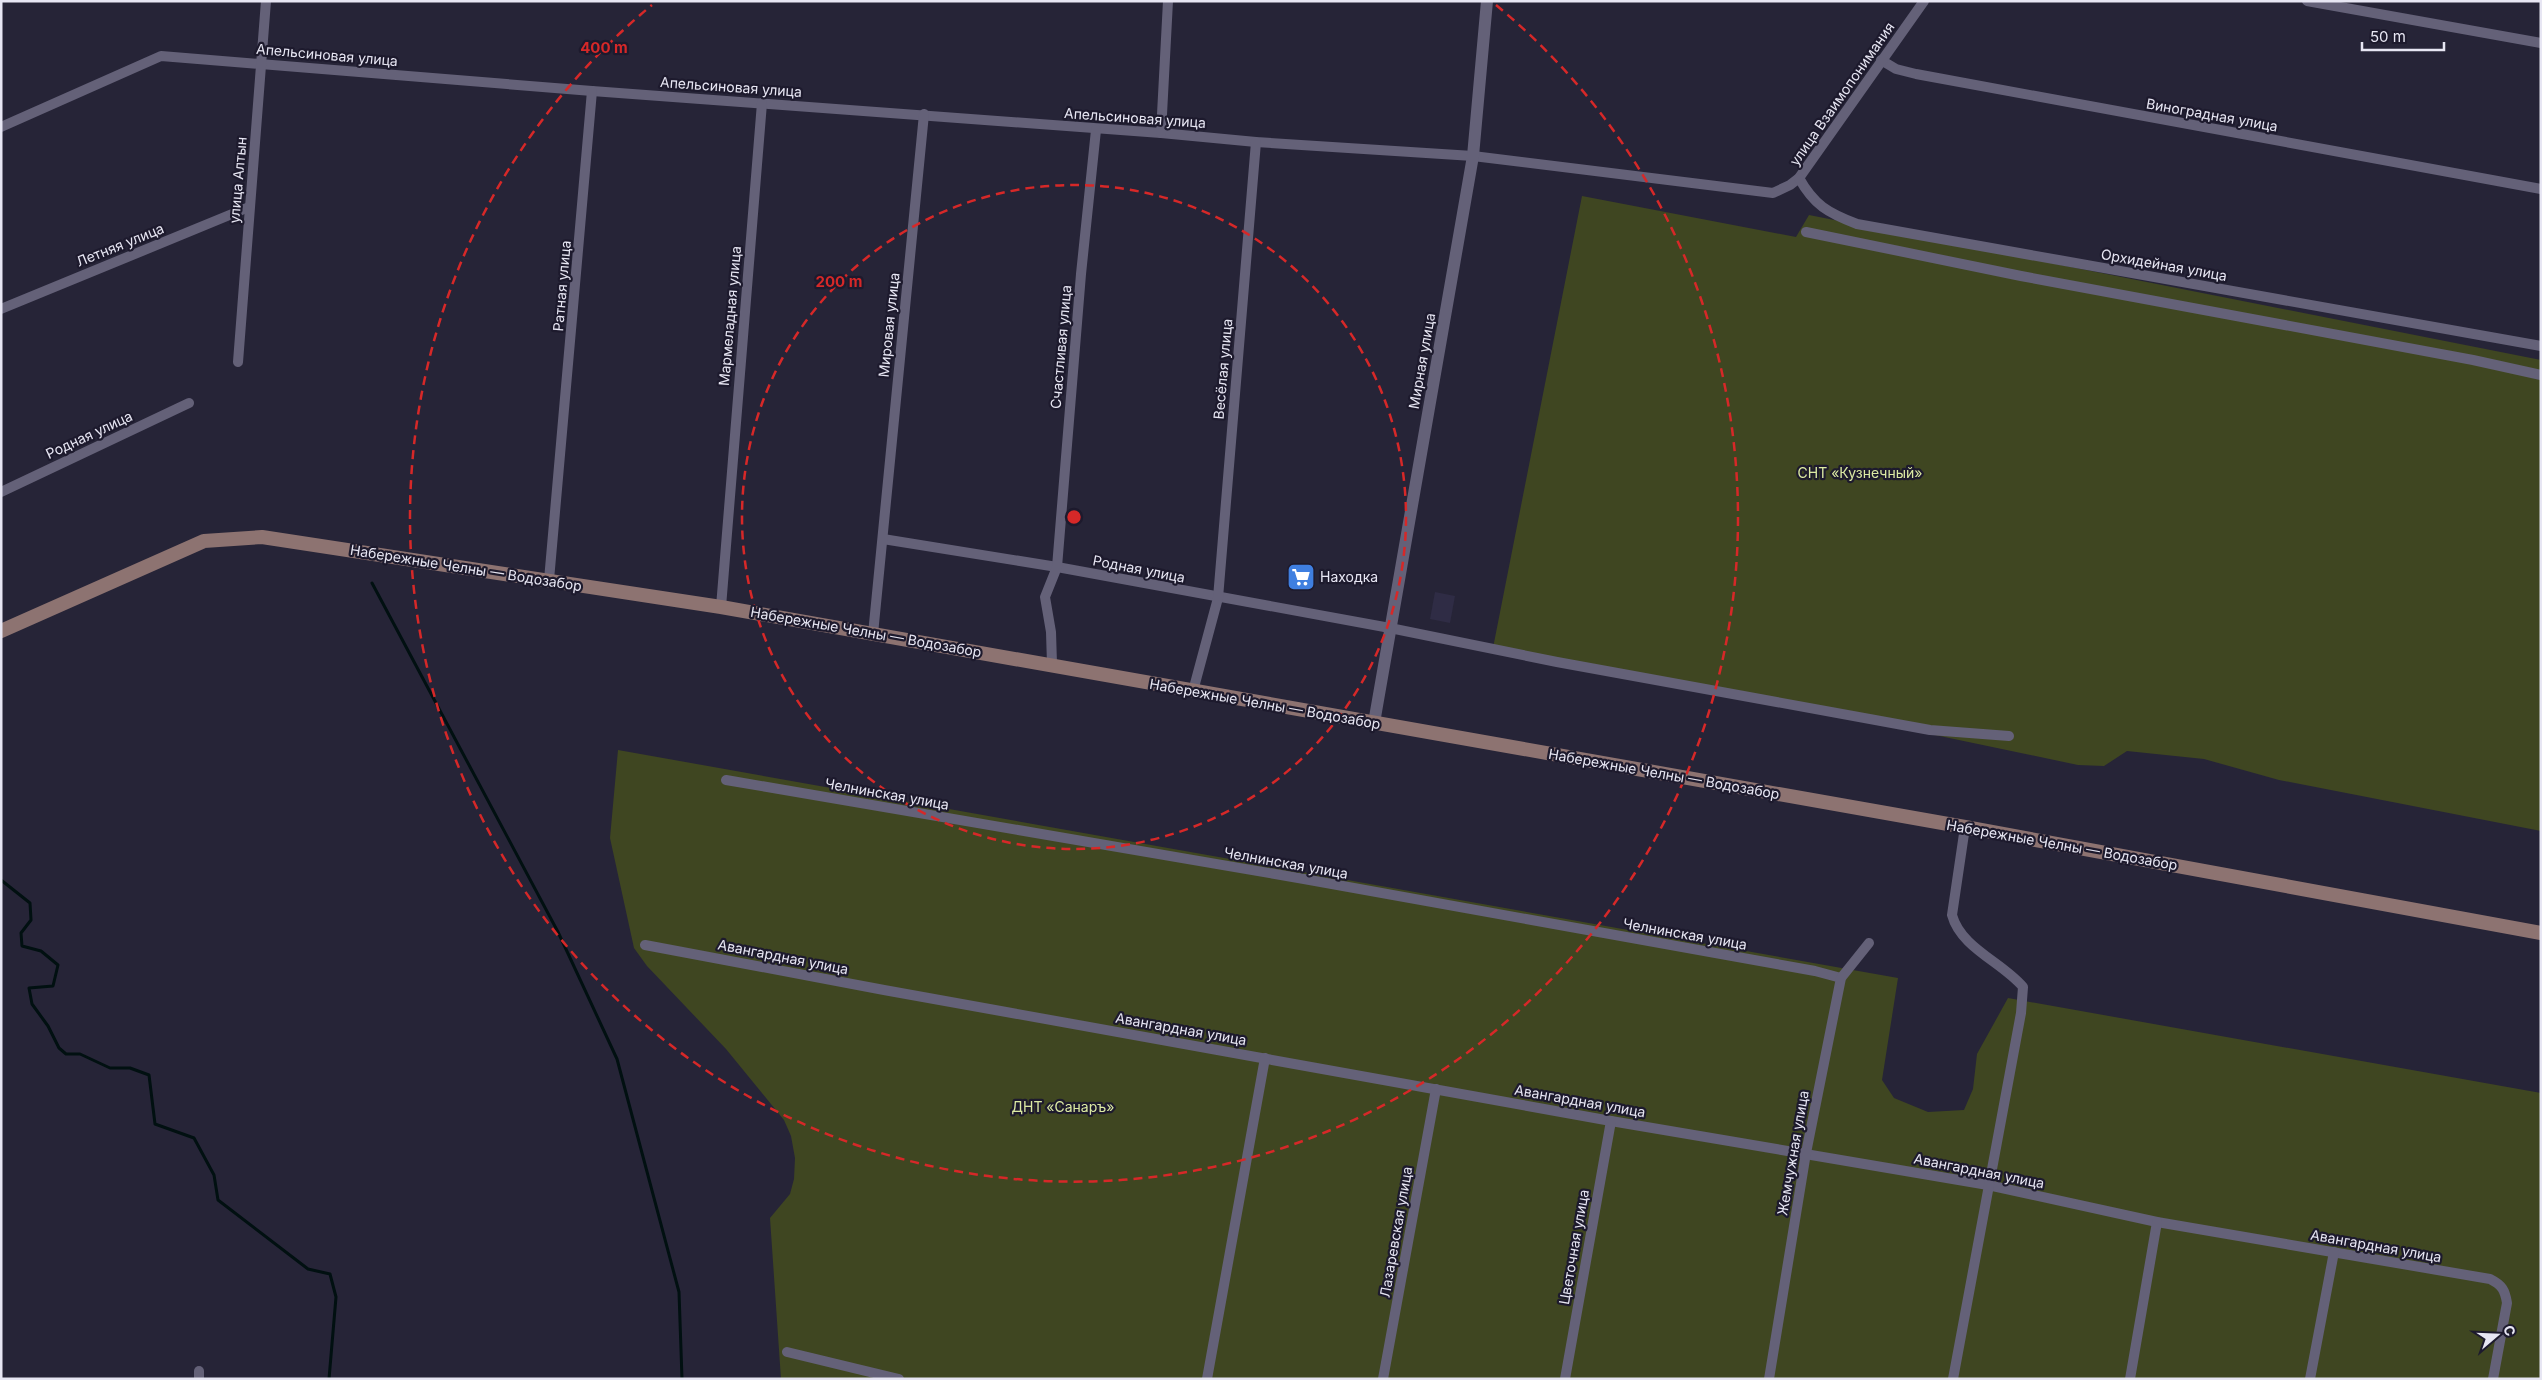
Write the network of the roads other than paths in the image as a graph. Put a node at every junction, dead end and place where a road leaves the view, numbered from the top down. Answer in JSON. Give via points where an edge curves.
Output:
{"nodes":[{"id":1,"x":266,"y":1,"type":"edge"},
{"id":2,"x":1168,"y":1,"type":"edge"},
{"id":3,"x":1487,"y":1,"type":"edge"},
{"id":4,"x":1924,"y":1,"type":"edge"},
{"id":5,"x":2307,"y":1,"type":"edge"},
{"id":6,"x":2541,"y":43,"type":"edge"},
{"id":7,"x":1881,"y":60,"type":"junction"},
{"id":8,"x":261,"y":64,"type":"junction"},
{"id":9,"x":592,"y":91,"type":"junction"},
{"id":10,"x":762,"y":103,"type":"junction"},
{"id":11,"x":924,"y":114,"type":"junction"},
{"id":12,"x":1,"y":127,"type":"edge"},
{"id":13,"x":1096,"y":130,"type":"junction"},
{"id":14,"x":1160,"y":133,"type":"junction"},
{"id":15,"x":1256,"y":142,"type":"junction"},
{"id":16,"x":1473,"y":156,"type":"junction"},
{"id":17,"x":1799,"y":178,"type":"junction"},
{"id":18,"x":2541,"y":189,"type":"edge"},
{"id":19,"x":250,"y":207,"type":"junction"},
{"id":20,"x":1806,"y":232,"type":"dead end"},
{"id":21,"x":1,"y":309,"type":"edge"},
{"id":22,"x":2541,"y":346,"type":"edge"},
{"id":23,"x":238,"y":362,"type":"dead end"},
{"id":24,"x":2541,"y":375,"type":"edge"},
{"id":25,"x":189,"y":404,"type":"dead end"},
{"id":26,"x":1,"y":492,"type":"edge"},
{"id":27,"x":883,"y":539,"type":"junction"},
{"id":28,"x":1057,"y":567,"type":"junction"},
{"id":29,"x":549,"y":580,"type":"junction"},
{"id":30,"x":1218,"y":598,"type":"junction"},
{"id":31,"x":721,"y":607,"type":"junction"},
{"id":32,"x":1390,"y":628,"type":"junction"},
{"id":33,"x":1,"y":631,"type":"edge"},
{"id":34,"x":873,"y":634,"type":"junction"},
{"id":35,"x":1052,"y":664,"type":"junction"},
{"id":36,"x":1194,"y":691,"type":"junction"},
{"id":37,"x":1374,"y":723,"type":"junction"},
{"id":38,"x":2009,"y":736,"type":"dead end"},
{"id":39,"x":726,"y":780,"type":"dead end"},
{"id":40,"x":1965,"y":827,"type":"junction"},
{"id":41,"x":2541,"y":933,"type":"edge"},
{"id":42,"x":1869,"y":943,"type":"dead end"},
{"id":43,"x":645,"y":945,"type":"dead end"},
{"id":44,"x":1841,"y":978,"type":"junction"},
{"id":45,"x":1265,"y":1058,"type":"junction"},
{"id":46,"x":1436,"y":1089,"type":"junction"},
{"id":47,"x":1611,"y":1121,"type":"junction"},
{"id":48,"x":1806,"y":1153,"type":"junction"},
{"id":49,"x":1988,"y":1185,"type":"junction"},
{"id":50,"x":2157,"y":1222,"type":"junction"},
{"id":51,"x":2334,"y":1252,"type":"junction"},
{"id":52,"x":787,"y":1352,"type":"dead end"},
{"id":53,"x":899,"y":1379,"type":"edge"},
{"id":54,"x":1207,"y":1379,"type":"edge"},
{"id":55,"x":1384,"y":1379,"type":"edge"},
{"id":56,"x":1565,"y":1379,"type":"edge"},
{"id":57,"x":1769,"y":1379,"type":"edge"},
{"id":58,"x":1953,"y":1379,"type":"edge"},
{"id":59,"x":2130,"y":1379,"type":"edge"},
{"id":60,"x":2310,"y":1379,"type":"edge"},
{"id":61,"x":2493,"y":1379,"type":"edge"}],
"edges":[{"from":1,"to":8,"type":"street","name":"улица Алтын"},
{"from":2,"to":14,"type":"street"},
{"from":3,"to":16,"type":"street","name":"Мирная улица"},
{"from":4,"to":7,"type":"street","name":"улица Взаимопонимания"},
{"from":5,"to":6,"type":"street"},
{"from":7,"to":17,"type":"street","name":"улица Взаимопонимания"},
{"from":7,"to":18,"type":"street","name":"Виноградная улица","via":[[1896,69],[1916,74]]},
{"from":8,"to":9,"type":"street","name":"Апельсиновая улица"},
{"from":8,"to":12,"type":"street","name":"Апельсиновая улица","via":[[161,56]]},
{"from":8,"to":19,"type":"street","name":"улица Алтын"},
{"from":9,"to":10,"type":"street","name":"Апельсиновая улица"},
{"from":9,"to":29,"type":"street","name":"Ратная улица"},
{"from":10,"to":11,"type":"street","name":"Апельсиновая улица"},
{"from":10,"to":31,"type":"street","name":"Мармеладная улица"},
{"from":11,"to":13,"type":"street","name":"Апельсиновая улица"},
{"from":11,"to":27,"type":"street","name":"Мировая улица"},
{"from":13,"to":14,"type":"street","name":"Апельсиновая улица"},
{"from":13,"to":28,"type":"street","name":"Счастливая улица"},
{"from":14,"to":15,"type":"street","name":"Апельсиновая улица"},
{"from":15,"to":16,"type":"street","name":"Апельсиновая улица"},
{"from":15,"to":30,"type":"street","name":"Весёлая улица"},
{"from":16,"to":17,"type":"street","name":"Апельсиновая улица","via":[[1773,193]]},
{"from":16,"to":32,"type":"street","name":"Мирная улица"},
{"from":17,"to":22,"type":"street","name":"Орхидейная улица","via":[[1811,198],[1826,210],[1857,224]]},
{"from":19,"to":21,"type":"street","name":"Летняя улица"},
{"from":19,"to":23,"type":"street","name":"улица Алтын"},
{"from":20,"to":24,"type":"street"},
{"from":25,"to":26,"type":"street","name":"Родная улица"},
{"from":27,"to":28,"type":"street","name":"Родная улица"},
{"from":27,"to":34,"type":"street","name":"Мировая улица"},
{"from":28,"to":30,"type":"street","name":"Родная улица"},
{"from":28,"to":35,"type":"street","name":"Счастливая улица","via":[[1045,598]]},
{"from":29,"to":31,"type":"main road","name":"Набережные Челны — Водозабор"},
{"from":29,"to":33,"type":"main road","name":"Набережные Челны — Водозабор","via":[[262,538],[204,541]]},
{"from":30,"to":32,"type":"street","name":"Родная улица"},
{"from":30,"to":36,"type":"street","name":"Весёлая улица"},
{"from":31,"to":34,"type":"main road","name":"Набережные Челны — Водозабор"},
{"from":32,"to":37,"type":"street","name":"Мирная улица"},
{"from":32,"to":38,"type":"street","name":"Родная улица","via":[[1566,664],[1930,730]]},
{"from":34,"to":35,"type":"main road","name":"Набережные Челны — Водозабор"},
{"from":35,"to":36,"type":"main road","name":"Набережные Челны — Водозабор"},
{"from":36,"to":37,"type":"main road","name":"Набережные Челны — Водозабор"},
{"from":37,"to":40,"type":"main road","name":"Набережные Челны — Водозабор"},
{"from":39,"to":44,"type":"street","name":"Челнинская улица","via":[[1294,878]]},
{"from":40,"to":41,"type":"main road","name":"Набережные Челны — Водозабор"},
{"from":40,"to":49,"type":"street","via":[[1952,915],[1955,926],[1969,942],[2013,975],[2023,987]]},
{"from":42,"to":44,"type":"street","name":"Жемчужная улица"},
{"from":43,"to":45,"type":"street","name":"Авангардная улица"},
{"from":44,"to":48,"type":"street","name":"Жемчужная улица"},
{"from":45,"to":46,"type":"street","name":"Авангардная улица"},
{"from":45,"to":54,"type":"street"},
{"from":46,"to":47,"type":"street","name":"Авангардная улица"},
{"from":46,"to":55,"type":"street","name":"Лазаревская улица"},
{"from":47,"to":48,"type":"street","name":"Авангардная улица"},
{"from":47,"to":56,"type":"street","name":"Цветочная улица"},
{"from":48,"to":49,"type":"street","name":"Авангардная улица"},
{"from":48,"to":57,"type":"street","name":"Жемчужная улица"},
{"from":49,"to":50,"type":"street","name":"Авангардная улица"},
{"from":49,"to":58,"type":"street"},
{"from":50,"to":51,"type":"street","name":"Авангардная улица"},
{"from":50,"to":59,"type":"street"},
{"from":51,"to":60,"type":"street"},
{"from":51,"to":61,"type":"street","name":"Авангардная улица","via":[[2490,1279],[2501,1284],[2507,1303]]},
{"from":52,"to":53,"type":"street"}]}
